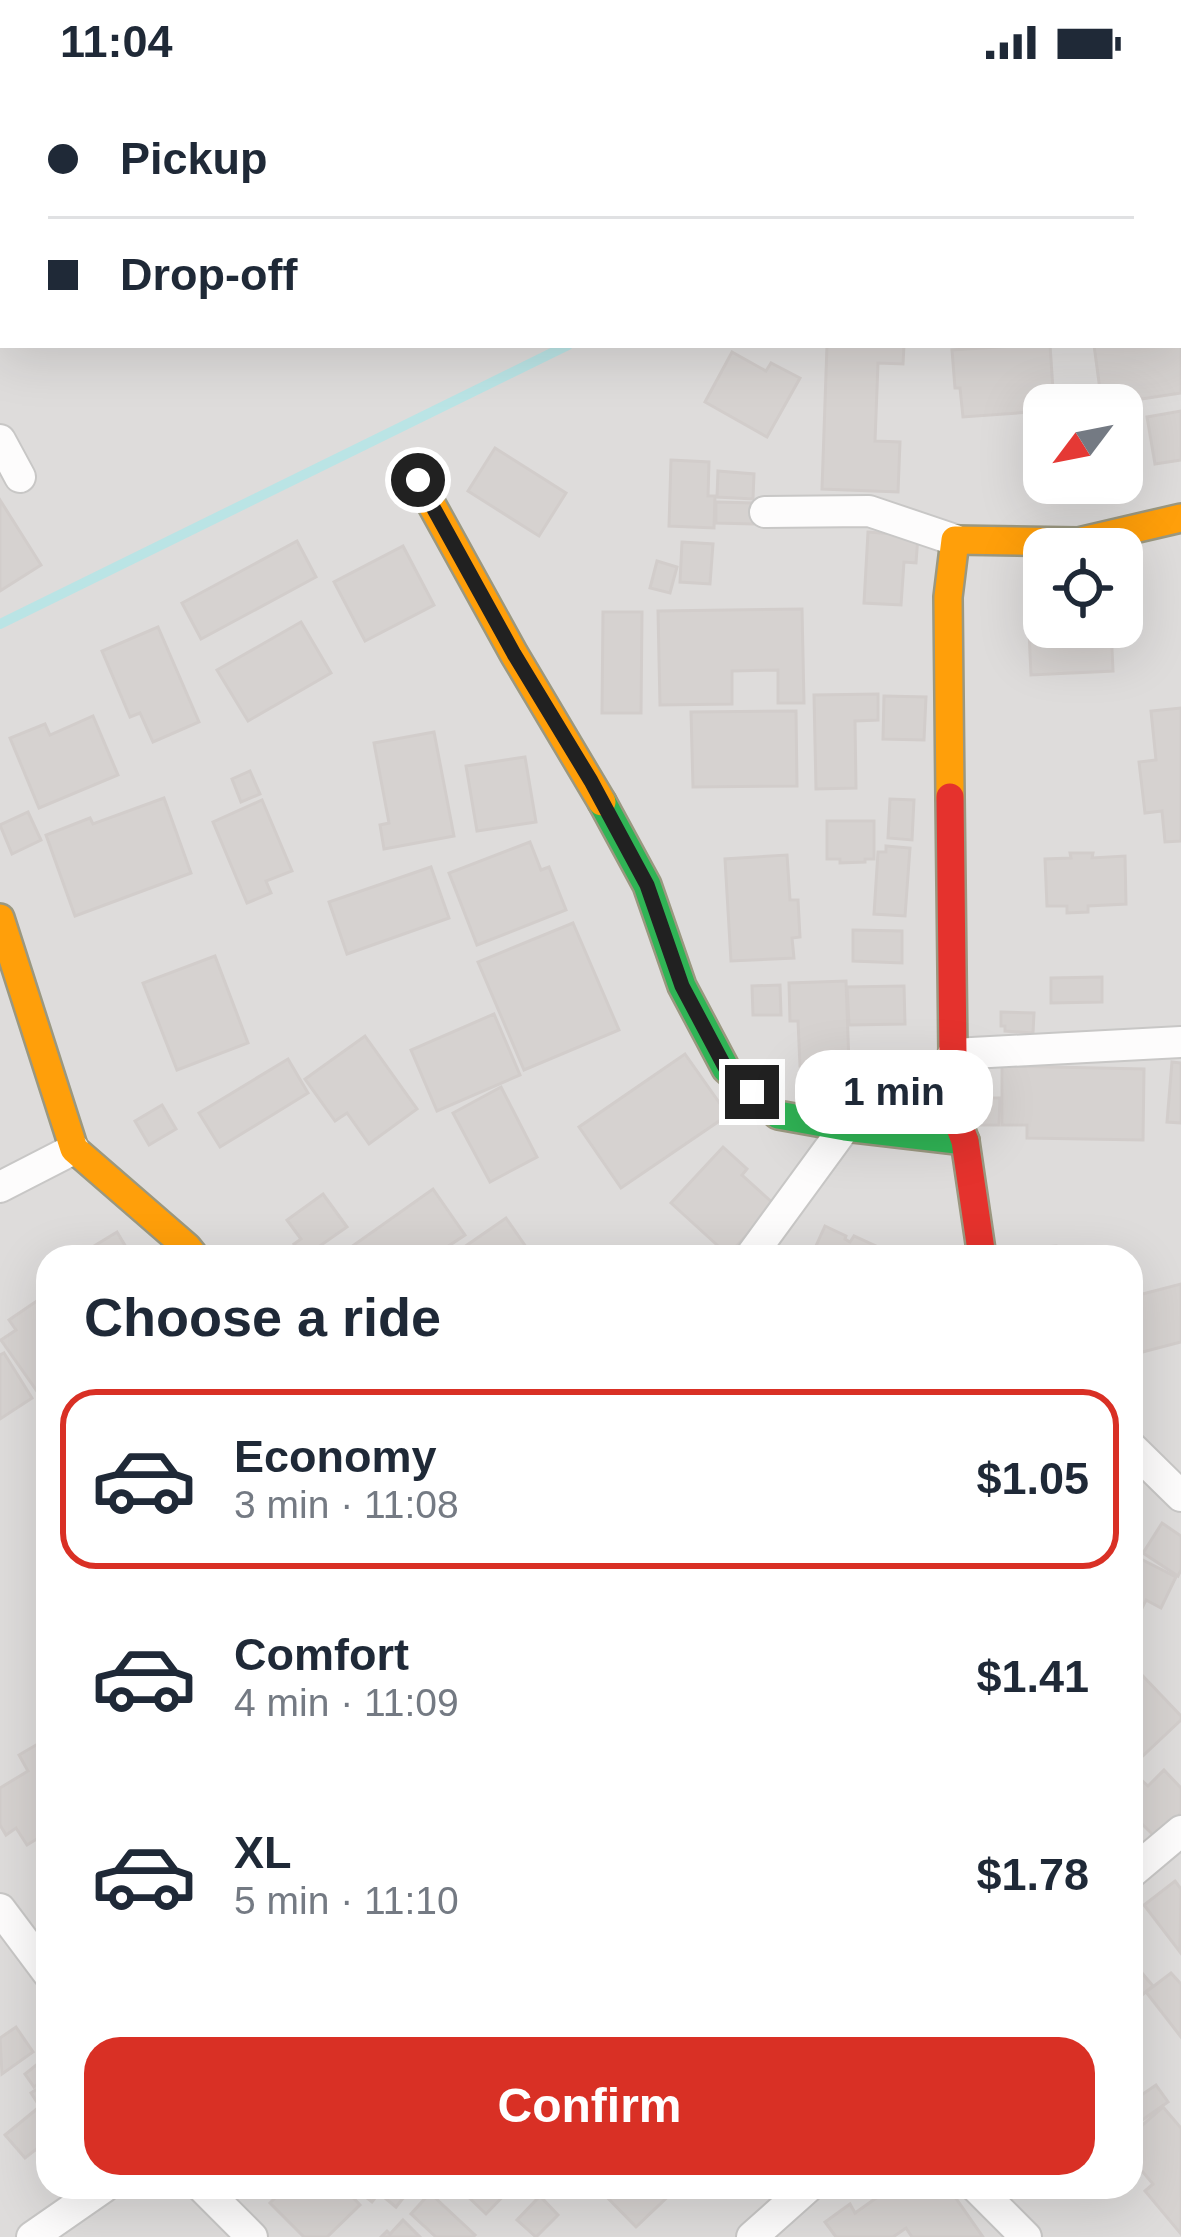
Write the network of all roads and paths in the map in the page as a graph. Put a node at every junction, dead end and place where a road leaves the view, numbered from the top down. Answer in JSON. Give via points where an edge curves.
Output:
{"nodes":[{"id":1,"x":0,"y":440,"type":"edge"},
{"id":2,"x":20,"y":477,"type":"dead end"},
{"id":3,"x":418,"y":480,"type":"dead end"},
{"id":4,"x":765,"y":512,"type":"dead end"},
{"id":5,"x":1181,"y":518,"type":"edge"},
{"id":6,"x":955,"y":541,"type":"junction"},
{"id":7,"x":0,"y":918,"type":"edge"},
{"id":8,"x":1181,"y":1042,"type":"edge"},
{"id":9,"x":953,"y":1054,"type":"junction"},
{"id":10,"x":845,"y":1127,"type":"junction"},
{"id":11,"x":965,"y":1142,"type":"junction"},
{"id":12,"x":74,"y":1149,"type":"junction"},
{"id":13,"x":0,"y":1187,"type":"edge"},
{"id":14,"x":182,"y":1245,"type":"edge"},
{"id":15,"x":759,"y":1245,"type":"edge"},
{"id":16,"x":980,"y":1245,"type":"edge"},
{"id":17,"x":1143,"y":1460,"type":"edge"},
{"id":18,"x":1181,"y":1496,"type":"edge"},
{"id":19,"x":1181,"y":1832,"type":"edge"},
{"id":20,"x":1143,"y":1863,"type":"edge"},
{"id":21,"x":0,"y":1910,"type":"edge"},
{"id":22,"x":36,"y":1957,"type":"edge"},
{"id":23,"x":87,"y":2199,"type":"edge"},
{"id":24,"x":214,"y":2199,"type":"edge"},
{"id":25,"x":795,"y":2199,"type":"edge"},
{"id":26,"x":988,"y":2199,"type":"edge"},
{"id":27,"x":32,"y":2237,"type":"edge"},
{"id":28,"x":252,"y":2237,"type":"edge"},
{"id":29,"x":752,"y":2237,"type":"edge"},
{"id":30,"x":1026,"y":2237,"type":"edge"}],
"edges":[{"from":1,"to":2,"type":"street"},
{"from":3,"to":10,"type":"street","via":[[647,885],[682,986],[726,1069],[778,1115]]},
{"from":4,"to":6,"type":"street","via":[[869,511]]},
{"from":5,"to":6,"type":"street","via":[[1078,542]]},
{"from":6,"to":9,"type":"street","via":[[948,596]]},
{"from":7,"to":12,"type":"street"},
{"from":8,"to":9,"type":"street"},
{"from":9,"to":11,"type":"street","via":[[949,1099]]},
{"from":10,"to":11,"type":"street"},
{"from":10,"to":15,"type":"street"},
{"from":11,"to":16,"type":"street"},
{"from":12,"to":13,"type":"street"},
{"from":12,"to":14,"type":"street"},
{"from":17,"to":18,"type":"street"},
{"from":19,"to":20,"type":"street"},
{"from":21,"to":22,"type":"street"},
{"from":23,"to":27,"type":"street"},
{"from":24,"to":28,"type":"street"},
{"from":25,"to":29,"type":"street"},
{"from":26,"to":30,"type":"street"}]}
